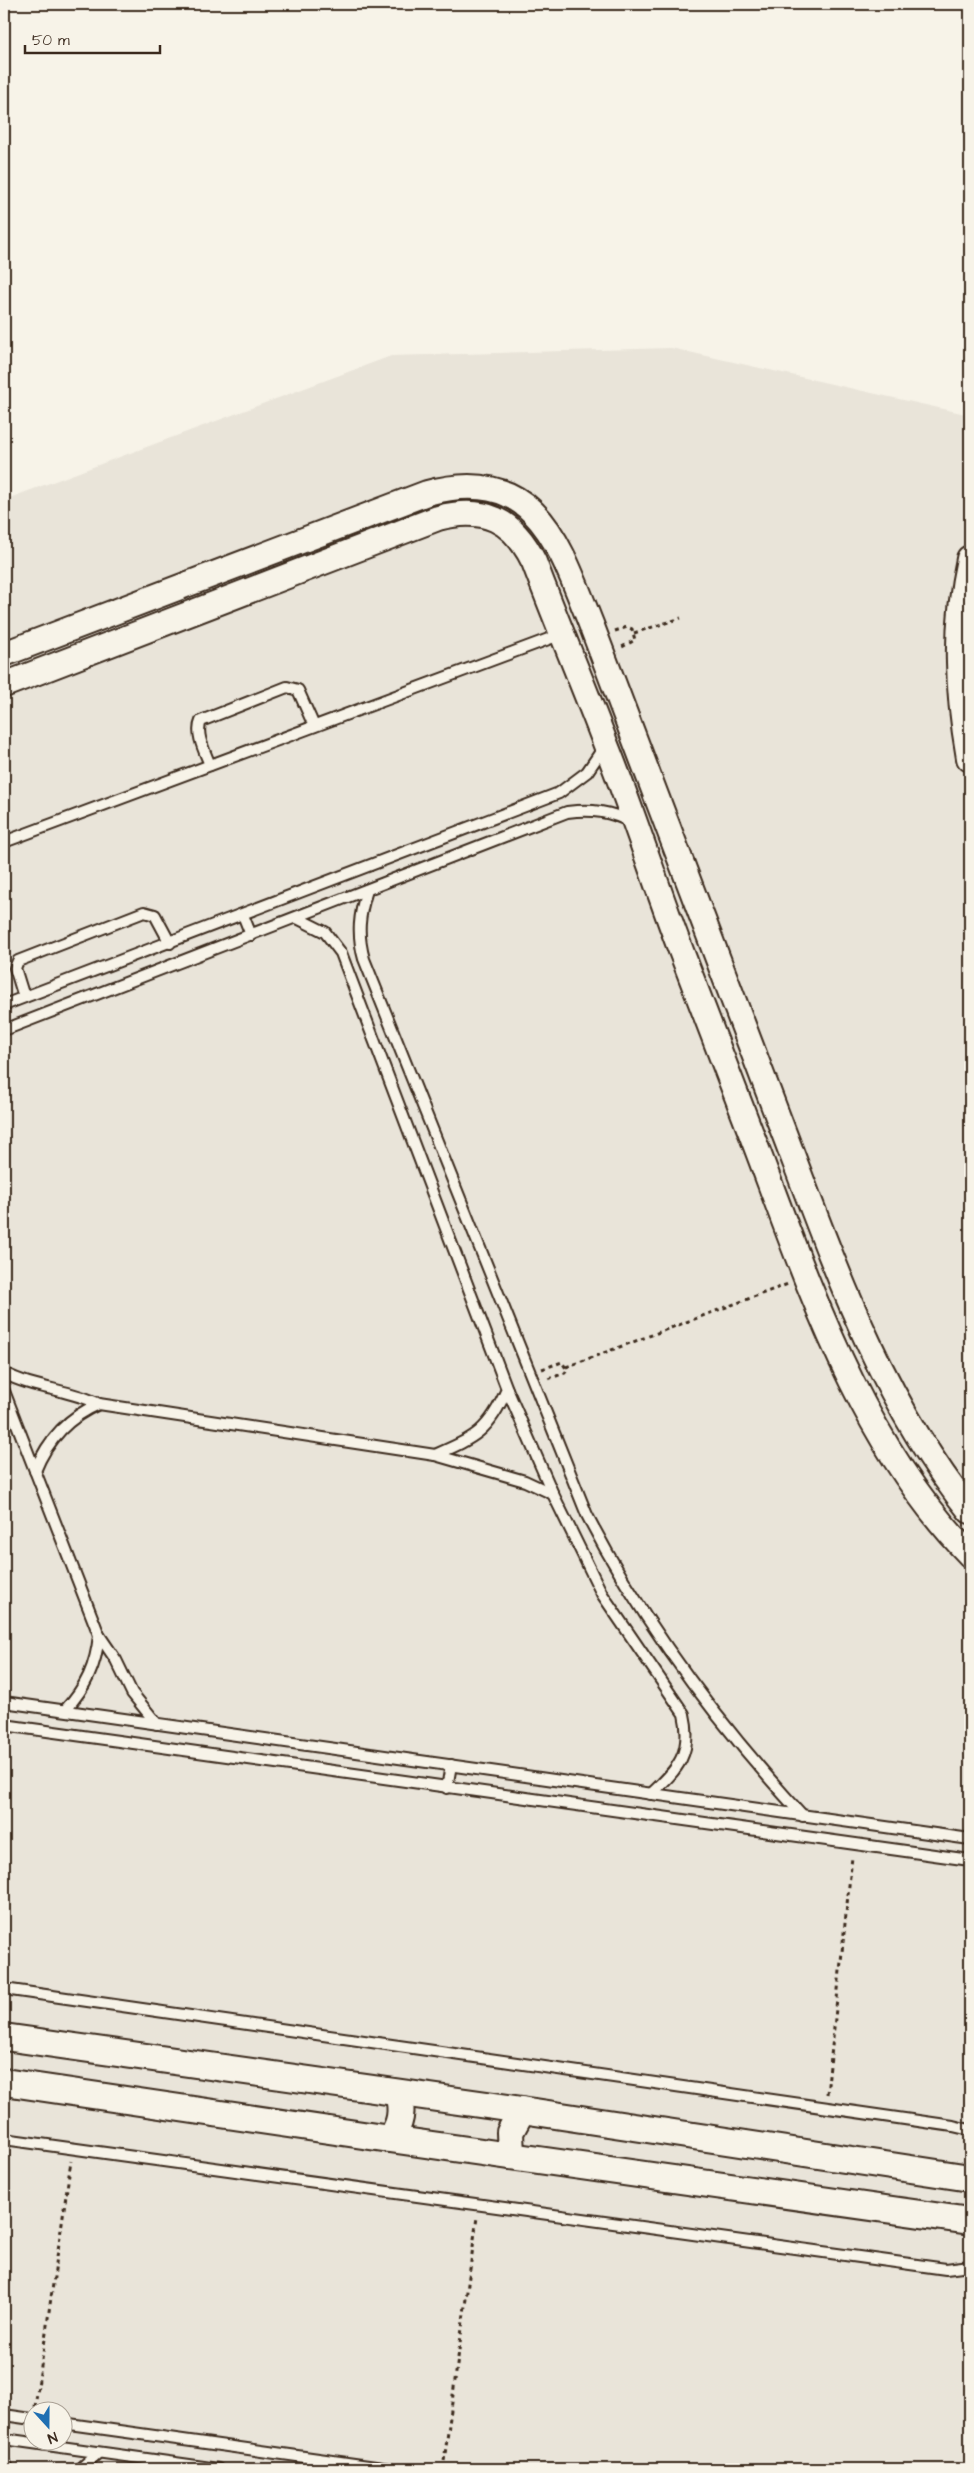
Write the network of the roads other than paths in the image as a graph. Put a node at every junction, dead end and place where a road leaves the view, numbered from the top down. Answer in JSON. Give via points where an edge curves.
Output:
{"nodes":[{"id":1,"x":970,"y":559,"type":"edge"},
{"id":2,"x":591,"y":624,"type":"junction"},
{"id":3,"x":562,"y":634,"type":"junction"},
{"id":4,"x":4,"y":654,"type":"edge"},
{"id":5,"x":4,"y":685,"type":"edge"},
{"id":6,"x":314,"y":726,"type":"junction"},
{"id":7,"x":606,"y":744,"type":"junction"},
{"id":8,"x":970,"y":758,"type":"edge"},
{"id":9,"x":210,"y":765,"type":"junction"},
{"id":10,"x":636,"y":825,"type":"junction"},
{"id":11,"x":4,"y":842,"type":"edge"},
{"id":12,"x":367,"y":890,"type":"junction"},
{"id":13,"x":243,"y":915,"type":"junction"},
{"id":14,"x":297,"y":918,"type":"junction"},
{"id":15,"x":251,"y":935,"type":"junction"},
{"id":16,"x":170,"y":943,"type":"junction"},
{"id":17,"x":711,"y":943,"type":"junction"},
{"id":18,"x":682,"y":955,"type":"junction"},
{"id":19,"x":24,"y":998,"type":"junction"},
{"id":20,"x":4,"y":1005,"type":"edge"},
{"id":21,"x":4,"y":1030,"type":"edge"},
{"id":22,"x":4,"y":1373,"type":"edge"},
{"id":23,"x":507,"y":1389,"type":"junction"},
{"id":24,"x":4,"y":1390,"type":"edge"},
{"id":25,"x":99,"y":1404,"type":"junction"},
{"id":26,"x":435,"y":1455,"type":"junction"},
{"id":27,"x":35,"y":1471,"type":"junction"},
{"id":28,"x":553,"y":1494,"type":"junction"},
{"id":29,"x":970,"y":1511,"type":"edge"},
{"id":30,"x":970,"y":1555,"type":"edge"},
{"id":31,"x":98,"y":1634,"type":"junction"},
{"id":32,"x":4,"y":1702,"type":"edge"},
{"id":33,"x":65,"y":1710,"type":"junction"},
{"id":34,"x":157,"y":1724,"type":"junction"},
{"id":35,"x":4,"y":1725,"type":"edge"},
{"id":36,"x":451,"y":1765,"type":"junction"},
{"id":37,"x":447,"y":1788,"type":"junction"},
{"id":38,"x":651,"y":1794,"type":"junction"},
{"id":39,"x":803,"y":1816,"type":"junction"},
{"id":40,"x":970,"y":1839,"type":"edge"},
{"id":41,"x":970,"y":1860,"type":"edge"},
{"id":42,"x":4,"y":1989,"type":"edge"},
{"id":43,"x":4,"y":2037,"type":"edge"},
{"id":44,"x":4,"y":2082,"type":"edge"},
{"id":45,"x":398,"y":2093,"type":"junction"},
{"id":46,"x":522,"y":2110,"type":"junction"},
{"id":47,"x":970,"y":2130,"type":"edge"},
{"id":48,"x":4,"y":2139,"type":"edge"},
{"id":49,"x":390,"y":2139,"type":"junction"},
{"id":50,"x":511,"y":2156,"type":"junction"},
{"id":51,"x":970,"y":2178,"type":"edge"},
{"id":52,"x":970,"y":2221,"type":"edge"},
{"id":53,"x":970,"y":2266,"type":"edge"},
{"id":54,"x":4,"y":2415,"type":"edge"},
{"id":55,"x":22,"y":2418,"type":"edge"},
{"id":56,"x":72,"y":2424,"type":"edge"},
{"id":57,"x":4,"y":2439,"type":"edge"},
{"id":58,"x":98,"y":2453,"type":"junction"},
{"id":59,"x":311,"y":2458,"type":"junction"},
{"id":60,"x":4,"y":2464,"type":"edge"},
{"id":61,"x":9,"y":2469,"type":"edge"},
{"id":62,"x":80,"y":2469,"type":"edge"},
{"id":63,"x":218,"y":2469,"type":"edge"},
{"id":64,"x":309,"y":2469,"type":"edge"},
{"id":65,"x":390,"y":2469,"type":"edge"}],
"edges":[{"from":1,"to":8,"type":"main road","via":[[958,647],[961,710]]},
{"from":2,"to":3,"type":"street"},
{"from":2,"to":4,"type":"street","via":[[555,538],[540,518],[521,502],[499,491],[475,486],[450,486]]},
{"from":2,"to":17,"type":"street"},
{"from":3,"to":5,"type":"street","via":[[525,544],[512,529],[477,513],[457,513]]},
{"from":3,"to":6,"type":"lane"},
{"from":3,"to":7,"type":"street"},
{"from":6,"to":9,"type":"lane"},
{"from":6,"to":9,"type":"lane","via":[[298,690],[287,687],[201,721],[198,728]]},
{"from":7,"to":10,"type":"street"},
{"from":7,"to":13,"type":"lane","via":[[586,772],[559,793]]},
{"from":9,"to":11,"type":"lane"},
{"from":10,"to":12,"type":"lane","via":[[621,816],[603,812],[567,812]]},
{"from":10,"to":18,"type":"street"},
{"from":12,"to":14,"type":"lane"},
{"from":12,"to":39,"type":"lane","via":[[359,928],[364,959],[587,1515],[623,1582],[678,1661],[763,1771]]},
{"from":13,"to":15,"type":"lane"},
{"from":13,"to":16,"type":"lane"},
{"from":14,"to":15,"type":"lane"},
{"from":14,"to":23,"type":"lane","via":[[325,932],[341,953]]},
{"from":15,"to":21,"type":"lane"},
{"from":16,"to":19,"type":"lane"},
{"from":16,"to":19,"type":"lane","via":[[155,915],[144,912],[18,961],[15,968]]},
{"from":17,"to":18,"type":"street"},
{"from":17,"to":29,"type":"street","via":[[839,1276],[875,1358],[922,1445]]},
{"from":18,"to":30,"type":"street","via":[[847,1372],[877,1429],[926,1502]]},
{"from":19,"to":20,"type":"lane"},
{"from":22,"to":25,"type":"lane"},
{"from":23,"to":26,"type":"lane","via":[[490,1422],[476,1435]]},
{"from":23,"to":28,"type":"lane"},
{"from":24,"to":27,"type":"lane"},
{"from":25,"to":26,"type":"lane"},
{"from":25,"to":27,"type":"lane","via":[[82,1411],[58,1431],[40,1457]]},
{"from":26,"to":28,"type":"lane","via":[[509,1476]]},
{"from":27,"to":31,"type":"lane"},
{"from":28,"to":38,"type":"lane","via":[[602,1594],[684,1714],[688,1731],[680,1763]]},
{"from":31,"to":33,"type":"lane","via":[[94,1667],[87,1682]]},
{"from":31,"to":34,"type":"lane","via":[[116,1660],[132,1693]]},
{"from":32,"to":33,"type":"lane"},
{"from":33,"to":34,"type":"lane"},
{"from":34,"to":36,"type":"lane"},
{"from":35,"to":37,"type":"lane"},
{"from":36,"to":37,"type":"lane"},
{"from":36,"to":38,"type":"lane"},
{"from":37,"to":41,"type":"lane"},
{"from":38,"to":39,"type":"lane"},
{"from":39,"to":40,"type":"lane"},
{"from":42,"to":47,"type":"lane"},
{"from":43,"to":45,"type":"main road"},
{"from":44,"to":49,"type":"main road"},
{"from":45,"to":46,"type":"main road"},
{"from":45,"to":49,"type":"main road","via":[[401,2117]]},
{"from":46,"to":50,"type":"main road","via":[[510,2132]]},
{"from":46,"to":51,"type":"main road"},
{"from":48,"to":53,"type":"lane","via":[[946,2269]]},
{"from":49,"to":50,"type":"main road"},
{"from":50,"to":52,"type":"main road"},
{"from":54,"to":55,"type":"lane"},
{"from":56,"to":59,"type":"lane"},
{"from":57,"to":58,"type":"lane"},
{"from":58,"to":62,"type":"lane"},
{"from":58,"to":63,"type":"lane"},
{"from":59,"to":64,"type":"lane"},
{"from":59,"to":65,"type":"lane"},
{"from":60,"to":61,"type":"lane"}]}
